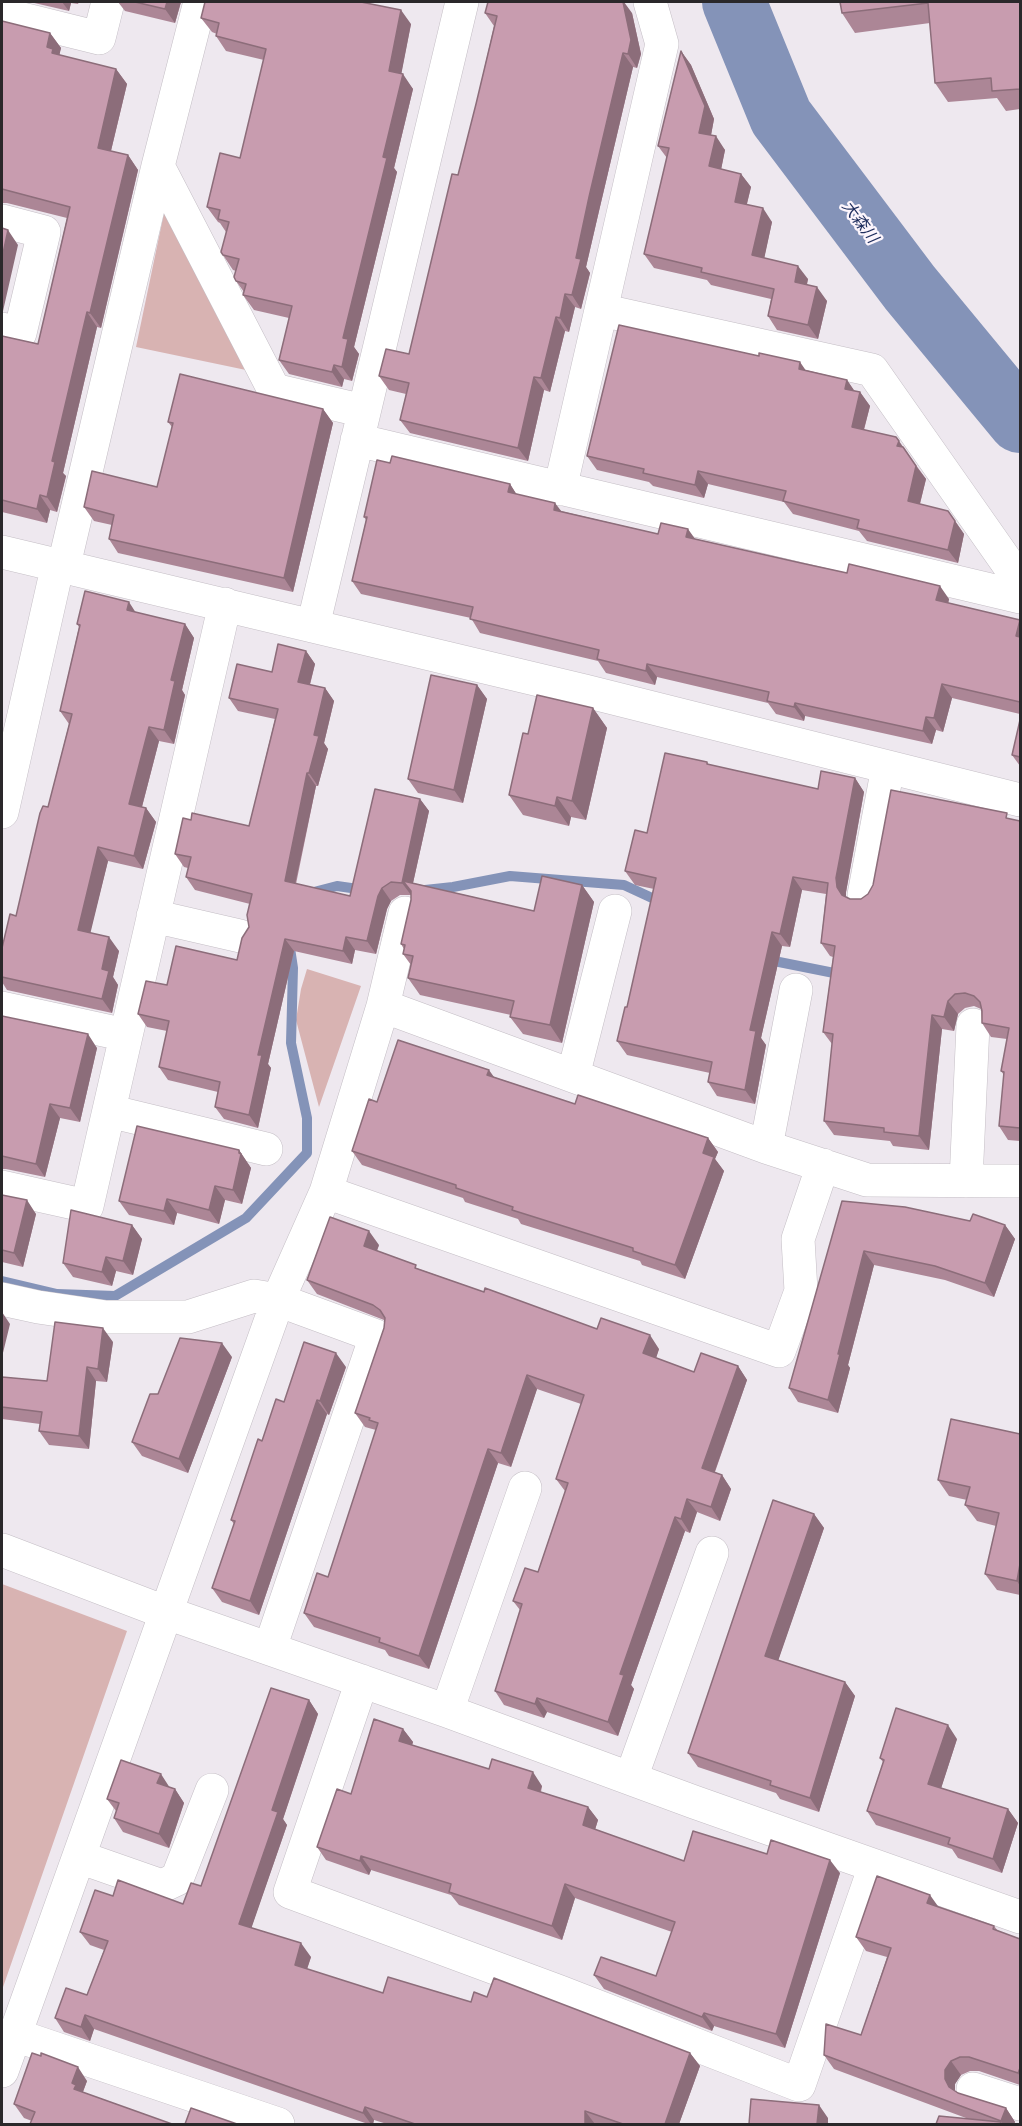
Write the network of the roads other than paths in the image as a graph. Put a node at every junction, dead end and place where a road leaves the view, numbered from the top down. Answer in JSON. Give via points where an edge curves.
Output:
{"nodes":[{"id":1,"x":108,"y":2,"type":"edge"},
{"id":2,"x":200,"y":2,"type":"edge"},
{"id":3,"x":462,"y":2,"type":"edge"},
{"id":4,"x":650,"y":2,"type":"edge"},
{"id":5,"x":2,"y":14,"type":"edge"},
{"id":6,"x":158,"y":166,"type":"junction"},
{"id":7,"x":2,"y":221,"type":"edge"},
{"id":8,"x":601,"y":310,"type":"junction"},
{"id":9,"x":2,"y":329,"type":"edge"},
{"id":10,"x":361,"y":426,"type":"junction"},
{"id":11,"x":560,"y":489,"type":"junction"},
{"id":12,"x":2,"y":552,"type":"edge"},
{"id":13,"x":61,"y":565,"type":"junction"},
{"id":14,"x":1020,"y":580,"type":"edge"},
{"id":15,"x":1020,"y":597,"type":"edge"},
{"id":16,"x":225,"y":604,"type":"junction"},
{"id":17,"x":314,"y":626,"type":"junction"},
{"id":18,"x":888,"y":767,"type":"junction"},
{"id":19,"x":1020,"y":800,"type":"edge"},
{"id":20,"x":2,"y":812,"type":"edge"},
{"id":21,"x":864,"y":895,"type":"edge"},
{"id":22,"x":615,"y":911,"type":"dead end"},
{"id":23,"x":405,"y":913,"type":"edge"},
{"id":24,"x":153,"y":916,"type":"junction"},
{"id":25,"x":240,"y":936,"type":"edge"},
{"id":26,"x":796,"y":990,"type":"dead end"},
{"id":27,"x":383,"y":1006,"type":"junction"},
{"id":28,"x":2,"y":1008,"type":"edge"},
{"id":29,"x":973,"y":1025,"type":"dead end"},
{"id":30,"x":126,"y":1035,"type":"junction"},
{"id":31,"x":573,"y":1076,"type":"junction"},
{"id":32,"x":109,"y":1111,"type":"junction"},
{"id":33,"x":766,"y":1147,"type":"junction"},
{"id":34,"x":266,"y":1149,"type":"dead end"},
{"id":35,"x":823,"y":1165,"type":"junction"},
{"id":36,"x":966,"y":1181,"type":"junction"},
{"id":37,"x":1020,"y":1181,"type":"edge"},
{"id":38,"x":2,"y":1187,"type":"edge"},
{"id":39,"x":326,"y":1192,"type":"junction"},
{"id":40,"x":2,"y":1299,"type":"edge"},
{"id":41,"x":278,"y":1300,"type":"junction"},
{"id":42,"x":525,"y":1488,"type":"dead end"},
{"id":43,"x":2,"y":1550,"type":"edge"},
{"id":44,"x":712,"y":1553,"type":"dead end"},
{"id":45,"x":167,"y":1613,"type":"junction"},
{"id":46,"x":270,"y":1648,"type":"junction"},
{"id":47,"x":362,"y":1681,"type":"junction"},
{"id":48,"x":447,"y":1710,"type":"junction"},
{"id":49,"x":631,"y":1779,"type":"junction"},
{"id":50,"x":212,"y":1790,"type":"dead end"},
{"id":51,"x":79,"y":1857,"type":"junction"},
{"id":52,"x":876,"y":1866,"type":"junction"},
{"id":53,"x":1020,"y":1917,"type":"edge"},
{"id":54,"x":15,"y":2035,"type":"junction"},
{"id":55,"x":2,"y":2071,"type":"edge"},
{"id":56,"x":973,"y":2089,"type":"dead end"},
{"id":57,"x":1020,"y":2104,"type":"edge"},
{"id":58,"x":278,"y":2124,"type":"edge"}],
"edges":[{"from":1,"to":5,"type":"street","via":[[99,38]]},
{"from":2,"to":6,"type":"street"},
{"from":3,"to":10,"type":"street"},
{"from":4,"to":8,"type":"street","via":[[662,44]]},
{"from":6,"to":10,"type":"street","via":[[274,390]]},
{"from":6,"to":13,"type":"street"},
{"from":7,"to":9,"type":"street","via":[[44,232],[20,333]]},
{"from":8,"to":11,"type":"street"},
{"from":8,"to":14,"type":"street","via":[[872,370]]},
{"from":10,"to":11,"type":"street"},
{"from":10,"to":17,"type":"street"},
{"from":11,"to":15,"type":"street"},
{"from":12,"to":13,"type":"street"},
{"from":13,"to":16,"type":"street"},
{"from":13,"to":20,"type":"street"},
{"from":16,"to":17,"type":"street"},
{"from":16,"to":24,"type":"street"},
{"from":17,"to":18,"type":"street"},
{"from":18,"to":19,"type":"street"},
{"from":18,"to":21,"type":"street"},
{"from":22,"to":31,"type":"street"},
{"from":23,"to":27,"type":"street"},
{"from":24,"to":25,"type":"street"},
{"from":24,"to":30,"type":"street"},
{"from":26,"to":33,"type":"street"},
{"from":27,"to":31,"type":"street"},
{"from":27,"to":39,"type":"street"},
{"from":28,"to":30,"type":"street"},
{"from":29,"to":36,"type":"street"},
{"from":30,"to":32,"type":"street"},
{"from":31,"to":33,"type":"street"},
{"from":32,"to":34,"type":"street"},
{"from":32,"to":38,"type":"street","via":[[87,1206]]},
{"from":33,"to":35,"type":"street"},
{"from":35,"to":36,"type":"street","via":[[867,1180]]},
{"from":35,"to":39,"type":"street","via":[[798,1239],[801,1291],[779,1351]]},
{"from":36,"to":37,"type":"street"},
{"from":39,"to":41,"type":"street"},
{"from":40,"to":41,"type":"street","via":[[106,1317],[188,1317],[254,1296]]},
{"from":41,"to":45,"type":"street"},
{"from":41,"to":46,"type":"street","via":[[376,1336]]},
{"from":42,"to":48,"type":"street"},
{"from":43,"to":45,"type":"street"},
{"from":44,"to":49,"type":"street"},
{"from":45,"to":46,"type":"street"},
{"from":45,"to":51,"type":"street"},
{"from":46,"to":47,"type":"street"},
{"from":47,"to":48,"type":"street"},
{"from":47,"to":52,"type":"street","via":[[290,1892],[800,2085]]},
{"from":48,"to":49,"type":"street"},
{"from":49,"to":52,"type":"street"},
{"from":50,"to":51,"type":"street","via":[[177,1879],[162,1886]]},
{"from":51,"to":54,"type":"street"},
{"from":52,"to":53,"type":"street"},
{"from":54,"to":55,"type":"street"},
{"from":54,"to":58,"type":"street"},
{"from":56,"to":57,"type":"street"}]}
